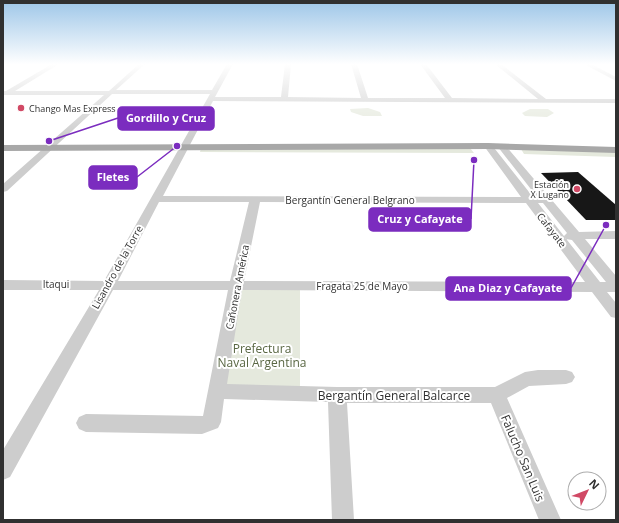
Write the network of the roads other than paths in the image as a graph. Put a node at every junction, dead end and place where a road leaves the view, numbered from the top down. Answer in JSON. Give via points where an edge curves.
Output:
{"nodes":[{"id":1,"x":14,"y":88,"type":"edge"},
{"id":2,"x":115,"y":88,"type":"edge"},
{"id":3,"x":217,"y":88,"type":"edge"},
{"id":4,"x":285,"y":88,"type":"edge"},
{"id":5,"x":362,"y":88,"type":"edge"},
{"id":6,"x":441,"y":88,"type":"edge"},
{"id":7,"x":529,"y":88,"type":"edge"},
{"id":8,"x":112,"y":91,"type":"junction"},
{"id":9,"x":215,"y":92,"type":"junction"},
{"id":10,"x":4,"y":94,"type":"edge"},
{"id":11,"x":284,"y":99,"type":"junction"},
{"id":12,"x":365,"y":99,"type":"junction"},
{"id":13,"x":211,"y":100,"type":"junction"},
{"id":14,"x":450,"y":100,"type":"junction"},
{"id":15,"x":545,"y":101,"type":"junction"},
{"id":16,"x":616,"y":101,"type":"edge"},
{"id":17,"x":3,"y":148,"type":"edge"},
{"id":18,"x":616,"y":150,"type":"edge"},
{"id":19,"x":45,"y":151,"type":"junction"},
{"id":20,"x":183,"y":151,"type":"junction"},
{"id":21,"x":499,"y":152,"type":"junction"},
{"id":22,"x":3,"y":154,"type":"edge"},
{"id":23,"x":510,"y":157,"type":"junction"},
{"id":24,"x":616,"y":160,"type":"edge"},
{"id":25,"x":3,"y":189,"type":"edge"},
{"id":26,"x":155,"y":199,"type":"junction"},
{"id":27,"x":255,"y":200,"type":"junction"},
{"id":28,"x":529,"y":200,"type":"junction"},
{"id":29,"x":545,"y":200,"type":"junction"},
{"id":30,"x":616,"y":235,"type":"edge"},
{"id":31,"x":557,"y":236,"type":"junction"},
{"id":32,"x":575,"y":236,"type":"junction"},
{"id":33,"x":3,"y":284,"type":"edge"},
{"id":34,"x":108,"y":284,"type":"junction"},
{"id":35,"x":236,"y":285,"type":"junction"},
{"id":36,"x":616,"y":286,"type":"edge"},
{"id":37,"x":596,"y":287,"type":"junction"},
{"id":38,"x":616,"y":313,"type":"edge"},
{"id":39,"x":566,"y":376,"type":"dead end"},
{"id":40,"x":217,"y":391,"type":"junction"},
{"id":41,"x":497,"y":395,"type":"junction"},
{"id":42,"x":337,"y":396,"type":"junction"},
{"id":43,"x":86,"y":424,"type":"dead end"},
{"id":44,"x":3,"y":470,"type":"edge"},
{"id":45,"x":342,"y":520,"type":"edge"},
{"id":46,"x":550,"y":520,"type":"edge"}],
"edges":[{"from":1,"to":10,"type":"street"},
{"from":2,"to":8,"type":"street"},
{"from":3,"to":9,"type":"street","name":"Lisandro de la Torre"},
{"from":4,"to":11,"type":"street"},
{"from":5,"to":12,"type":"street"},
{"from":6,"to":14,"type":"street"},
{"from":7,"to":15,"type":"street"},
{"from":8,"to":9,"type":"street"},
{"from":8,"to":10,"type":"street"},
{"from":8,"to":19,"type":"street"},
{"from":9,"to":13,"type":"street","name":"Lisandro de la Torre"},
{"from":11,"to":12,"type":"street"},
{"from":11,"to":13,"type":"street"},
{"from":12,"to":14,"type":"street"},
{"from":13,"to":20,"type":"street","name":"Lisandro de la Torre"},
{"from":14,"to":15,"type":"street"},
{"from":15,"to":16,"type":"street"},
{"from":17,"to":19,"type":"main road"},
{"from":18,"to":21,"type":"main road"},
{"from":19,"to":20,"type":"main road"},
{"from":19,"to":22,"type":"main road"},
{"from":19,"to":25,"type":"street"},
{"from":20,"to":21,"type":"main road"},
{"from":20,"to":21,"type":"main road","via":[[201,146],[488,146]]},
{"from":20,"to":26,"type":"street","name":"Lisandro de la Torre"},
{"from":21,"to":23,"type":"main road"},
{"from":21,"to":28,"type":"street","name":"Cafayate"},
{"from":23,"to":24,"type":"main road"},
{"from":23,"to":29,"type":"street","name":"Cafayate"},
{"from":26,"to":27,"type":"street","name":"Bergantín General Belgrano"},
{"from":26,"to":34,"type":"street","name":"Lisandro de la Torre"},
{"from":27,"to":28,"type":"street","name":"Bergantín General Belgrano"},
{"from":27,"to":35,"type":"street","name":"Cañonera América"},
{"from":28,"to":29,"type":"street","name":"Bergantín General Belgrano"},
{"from":28,"to":31,"type":"street","name":"Cafayate"},
{"from":29,"to":32,"type":"street","name":"Cafayate"},
{"from":30,"to":32,"type":"street"},
{"from":31,"to":32,"type":"street"},
{"from":31,"to":37,"type":"street","name":"Cafayate"},
{"from":32,"to":36,"type":"street","name":"Cafayate"},
{"from":33,"to":34,"type":"street","name":"Itaqui"},
{"from":34,"to":35,"type":"street","name":"Fragata 25 de Mayo"},
{"from":34,"to":44,"type":"street","name":"Lisandro de la Torre"},
{"from":35,"to":37,"type":"street","name":"Fragata 25 de Mayo"},
{"from":35,"to":40,"type":"street","name":"Cañonera América"},
{"from":36,"to":37,"type":"street","name":"Fragata 25 de Mayo"},
{"from":37,"to":38,"type":"street","name":"Cafayate"},
{"from":39,"to":41,"type":"street","name":"Bergantín General Balcarce","via":[[538,376],[525,379]]},
{"from":40,"to":42,"type":"street","name":"Bergantín General Balcarce"},
{"from":40,"to":43,"type":"street","name":"Cañonera América","via":[[211,422],[202,425]]},
{"from":41,"to":42,"type":"street","name":"Bergantín General Balcarce"},
{"from":41,"to":46,"type":"street","name":"Falucho San Luis"},
{"from":42,"to":45,"type":"street"}]}
